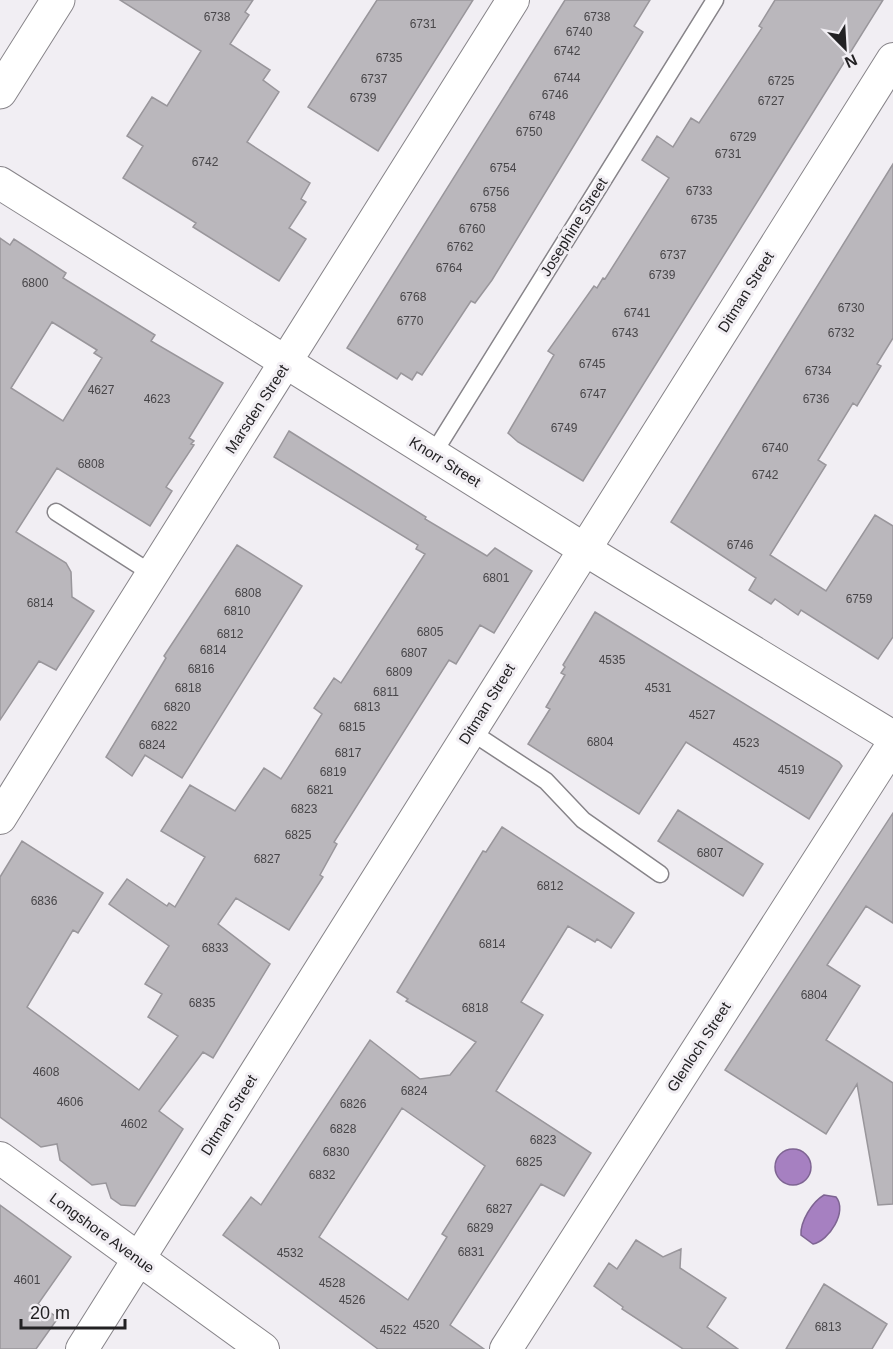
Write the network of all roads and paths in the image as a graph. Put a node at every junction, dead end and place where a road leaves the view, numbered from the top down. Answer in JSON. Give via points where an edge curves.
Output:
{"nodes":[{"id":1,"x":58,"y":0,"type":"edge"},
{"id":2,"x":513,"y":0,"type":"edge"},
{"id":3,"x":715,"y":0,"type":"edge"},
{"id":4,"x":893,"y":59,"type":"edge"},
{"id":5,"x":0,"y":92,"type":"edge"},
{"id":6,"x":0,"y":183,"type":"edge"},
{"id":7,"x":287,"y":362,"type":"junction"},
{"id":8,"x":433,"y":454,"type":"junction"},
{"id":9,"x":56,"y":512,"type":"dead end"},
{"id":10,"x":584,"y":549,"type":"junction"},
{"id":11,"x":151,"y":573,"type":"junction"},
{"id":12,"x":470,"y":731,"type":"junction"},
{"id":13,"x":893,"y":737,"type":"edge"},
{"id":14,"x":893,"y":744,"type":"edge"},
{"id":15,"x":0,"y":818,"type":"edge"},
{"id":16,"x":660,"y":874,"type":"dead end"},
{"id":17,"x":0,"y":1158,"type":"edge"},
{"id":18,"x":138,"y":1259,"type":"junction"},
{"id":19,"x":82,"y":1349,"type":"edge"},
{"id":20,"x":262,"y":1349,"type":"edge"},
{"id":21,"x":506,"y":1349,"type":"edge"}],
"edges":[{"from":1,"to":5,"type":"street"},
{"from":2,"to":7,"type":"street","name":"Marsden Street"},
{"from":3,"to":8,"type":"lane","name":"Josephine Street"},
{"from":4,"to":10,"type":"street","name":"Ditman Street"},
{"from":6,"to":7,"type":"street","name":"Knorr Street"},
{"from":7,"to":8,"type":"street","name":"Knorr Street"},
{"from":7,"to":11,"type":"street","name":"Marsden Street"},
{"from":8,"to":10,"type":"street","name":"Knorr Street"},
{"from":9,"to":11,"type":"lane"},
{"from":10,"to":12,"type":"street","name":"Ditman Street"},
{"from":10,"to":13,"type":"street","name":"Knorr Street"},
{"from":11,"to":15,"type":"street","name":"Marsden Street"},
{"from":12,"to":16,"type":"lane","via":[[546,781],[583,820]]},
{"from":12,"to":18,"type":"street","name":"Ditman Street"},
{"from":14,"to":21,"type":"street","name":"Glenloch Street"},
{"from":17,"to":18,"type":"street","name":"Longshore Avenue"},
{"from":18,"to":19,"type":"street","name":"Ditman Street"},
{"from":18,"to":20,"type":"street","name":"Longshore Avenue"}]}
